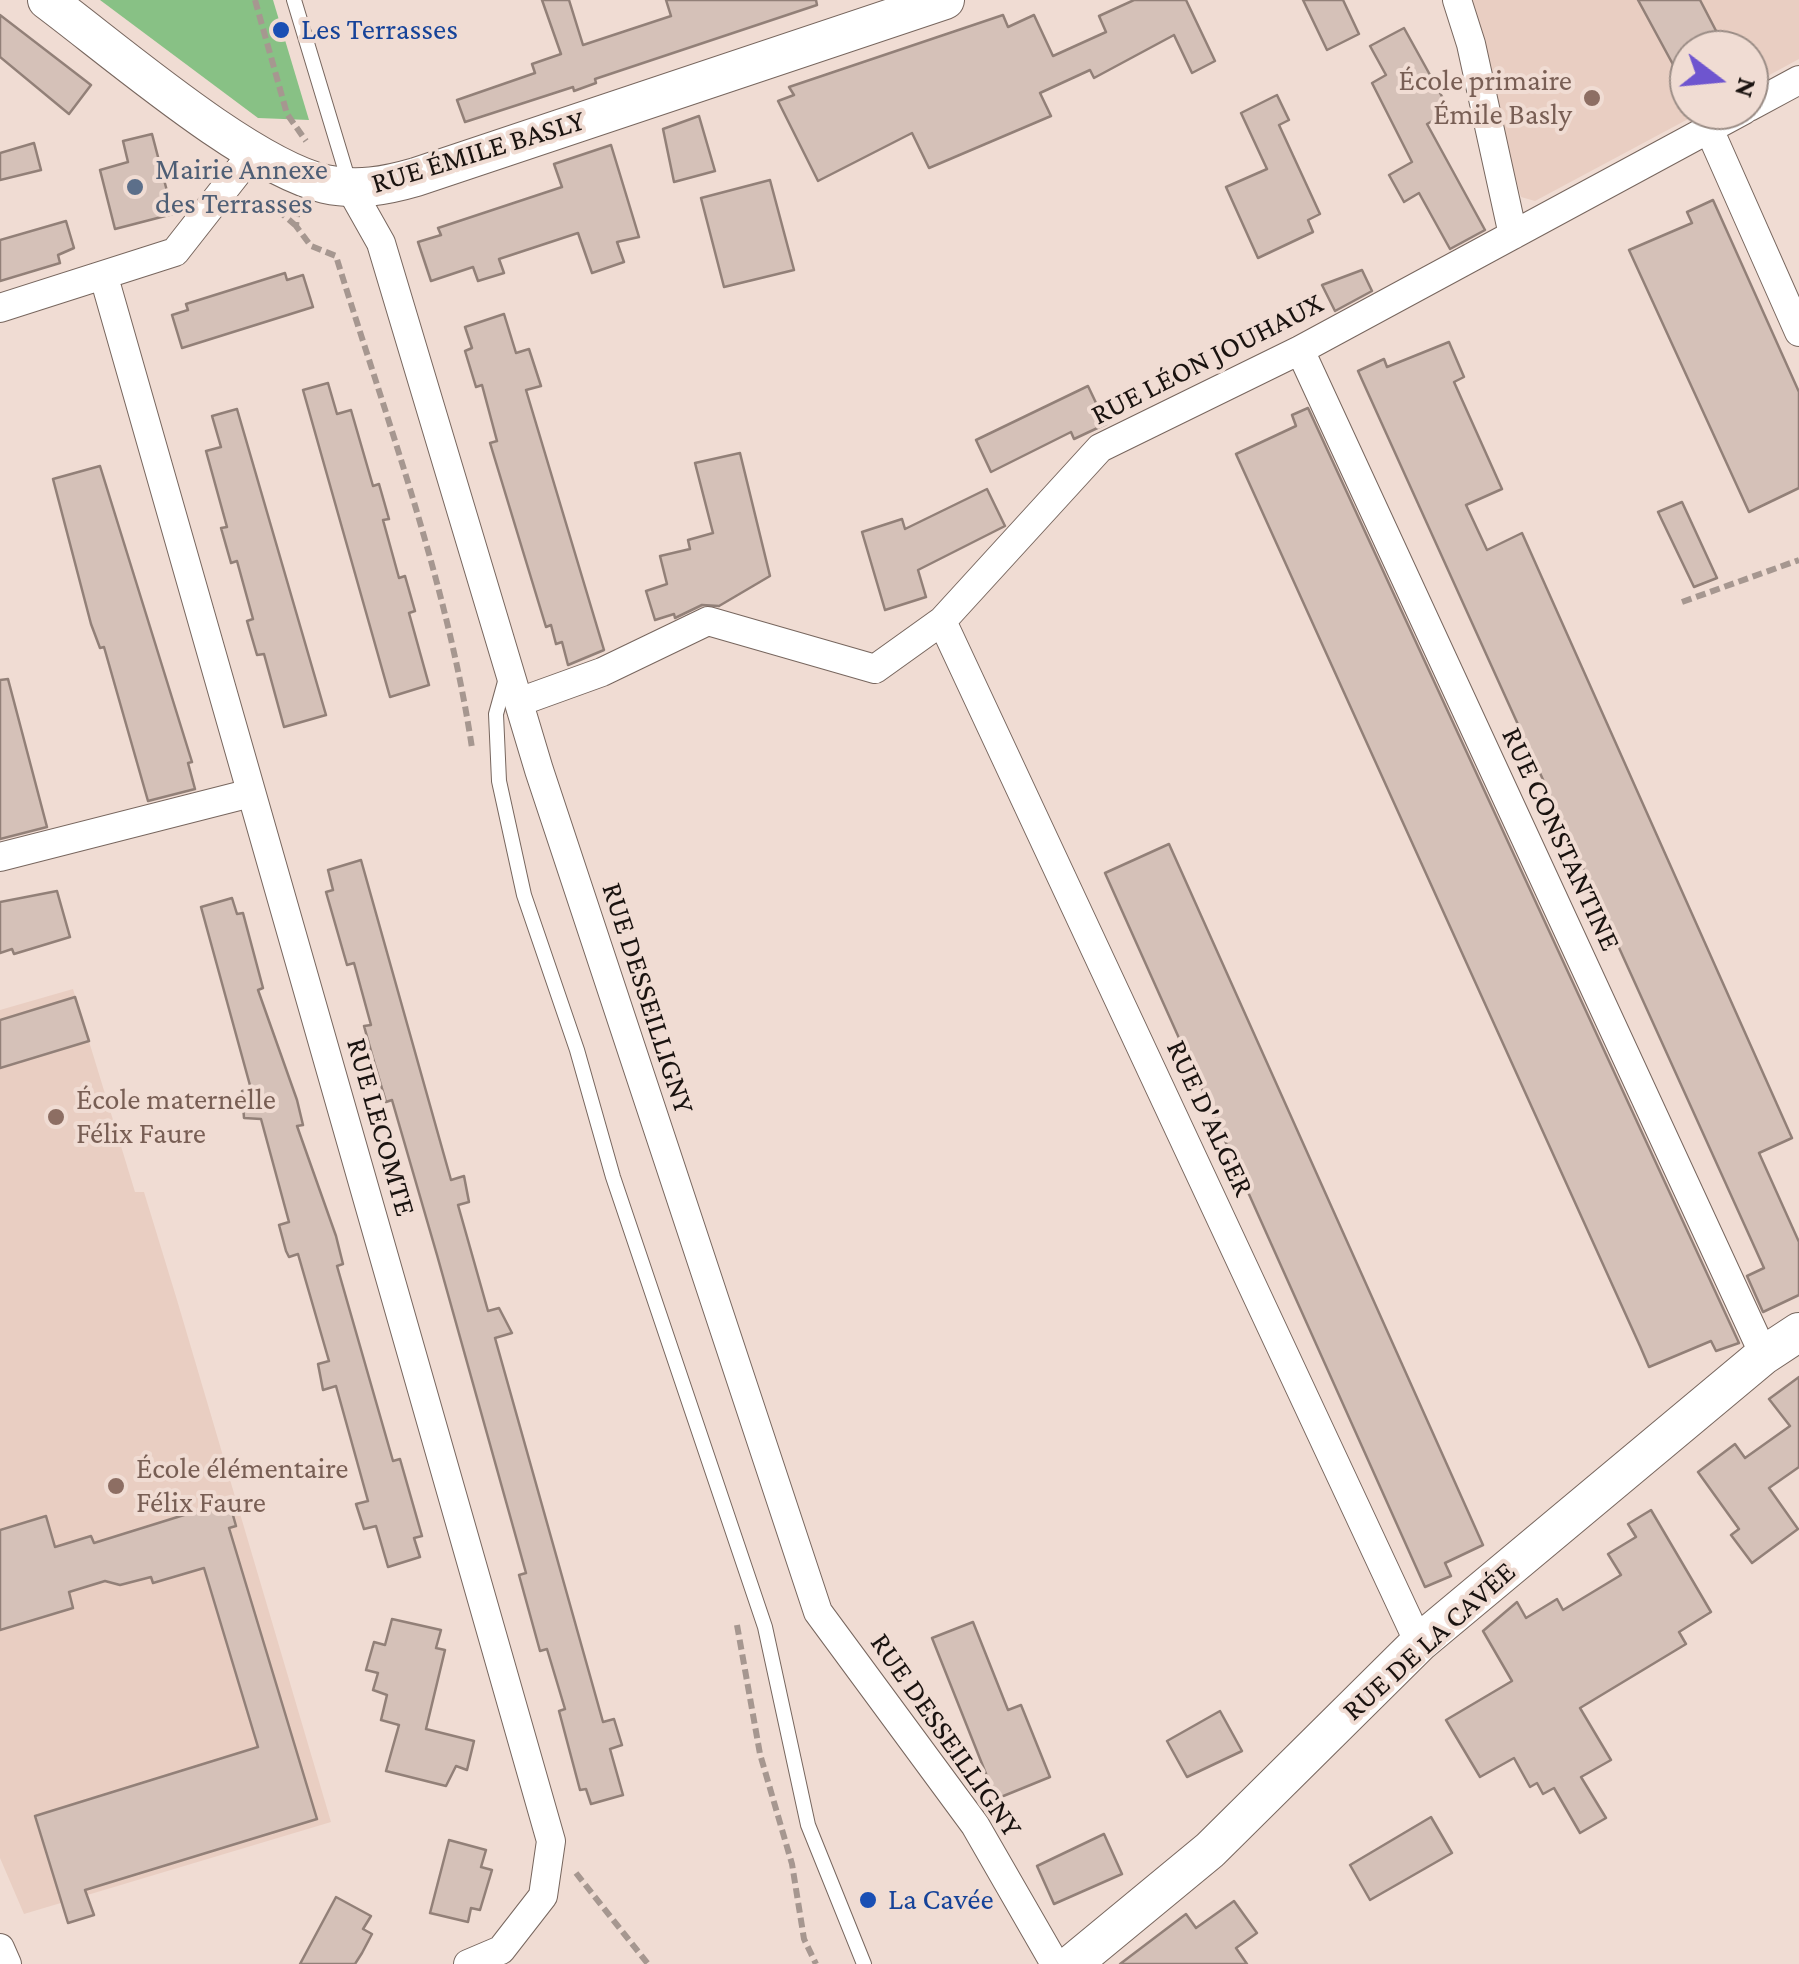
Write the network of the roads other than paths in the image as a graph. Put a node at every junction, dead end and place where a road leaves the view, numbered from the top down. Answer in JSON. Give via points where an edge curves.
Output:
{"nodes":[{"id":1,"x":47,"y":0,"type":"edge"},
{"id":2,"x":294,"y":0,"type":"edge"},
{"id":3,"x":944,"y":0,"type":"edge"},
{"id":4,"x":1457,"y":0,"type":"edge"},
{"id":5,"x":1799,"y":80,"type":"edge"},
{"id":6,"x":1769,"y":97,"type":"edge"},
{"id":7,"x":1709,"y":130,"type":"joint"},
{"id":8,"x":255,"y":150,"type":"junction"},
{"id":9,"x":350,"y":188,"type":"junction"},
{"id":10,"x":1512,"y":235,"type":"junction"},
{"id":11,"x":104,"y":277,"type":"junction"},
{"id":12,"x":0,"y":308,"type":"edge"},
{"id":13,"x":1799,"y":332,"type":"edge"},
{"id":14,"x":1300,"y":350,"type":"junction"},
{"id":15,"x":942,"y":620,"type":"junction"},
{"id":16,"x":508,"y":671,"type":"junction"},
{"id":17,"x":519,"y":702,"type":"junction"},
{"id":18,"x":251,"y":792,"type":"junction"},
{"id":19,"x":0,"y":858,"type":"edge"},
{"id":20,"x":1799,"y":1332,"type":"edge"},
{"id":21,"x":1764,"y":1355,"type":"junction"},
{"id":22,"x":1419,"y":1643,"type":"junction"},
{"id":23,"x":0,"y":1948,"type":"edge"},
{"id":24,"x":7,"y":1964,"type":"edge"},
{"id":25,"x":468,"y":1964,"type":"edge"},
{"id":26,"x":864,"y":1964,"type":"edge"},
{"id":27,"x":1055,"y":1964,"type":"edge"},
{"id":28,"x":1072,"y":1964,"type":"edge"}],
"edges":[{"from":1,"to":8,"type":"street","name":"RUE ÉMILE BASLY"},
{"from":2,"to":9,"type":"lane","name":"RUE DESSEILLIGNY"},
{"from":3,"to":9,"type":"street","name":"RUE ÉMILE BASLY","via":[[416,177]]},
{"from":4,"to":10,"type":"street"},
{"from":5,"to":6,"type":"street","name":"RUE LÉON JOUHAUX"},
{"from":7,"to":10,"type":"street","name":"RUE LÉON JOUHAUX"},
{"from":7,"to":13,"type":"street"},
{"from":8,"to":9,"type":"street","name":"RUE ÉMILE BASLY","via":[[306,178]]},
{"from":8,"to":11,"type":"street","via":[[175,252]]},
{"from":9,"to":16,"type":"street","name":"RUE DESSEILLIGNY","via":[[381,242]]},
{"from":10,"to":14,"type":"street","name":"RUE LÉON JOUHAUX"},
{"from":11,"to":12,"type":"street"},
{"from":11,"to":18,"type":"street","name":"RUE LECOMTE"},
{"from":14,"to":15,"type":"street","name":"RUE LÉON JOUHAUX","via":[[1100,448]]},
{"from":14,"to":21,"type":"street","name":"RUE CONSTANTINE"},
{"from":15,"to":17,"type":"street","name":"RUE LÉON JOUHAUX","via":[[875,669],[708,620],[602,672]]},
{"from":15,"to":22,"type":"street","name":"RUE D'ALGER"},
{"from":16,"to":17,"type":"street","name":"RUE DESSEILLIGNY"},
{"from":16,"to":26,"type":"lane","via":[[496,714],[499,781],[524,895],[765,1628],[808,1825]]},
{"from":17,"to":27,"type":"street","name":"RUE DESSEILLIGNY","via":[[818,1612],[975,1825]]},
{"from":18,"to":19,"type":"street"},
{"from":18,"to":25,"type":"street","name":"RUE LECOMTE","via":[[551,1841],[543,1896],[502,1950]]},
{"from":20,"to":21,"type":"street","name":"RUE DE LA CAVÉE"},
{"from":21,"to":22,"type":"street","name":"RUE DE LA CAVÉE"},
{"from":22,"to":28,"type":"street","name":"RUE DE LA CAVÉE","via":[[1210,1850]]},
{"from":23,"to":24,"type":"street"}]}
